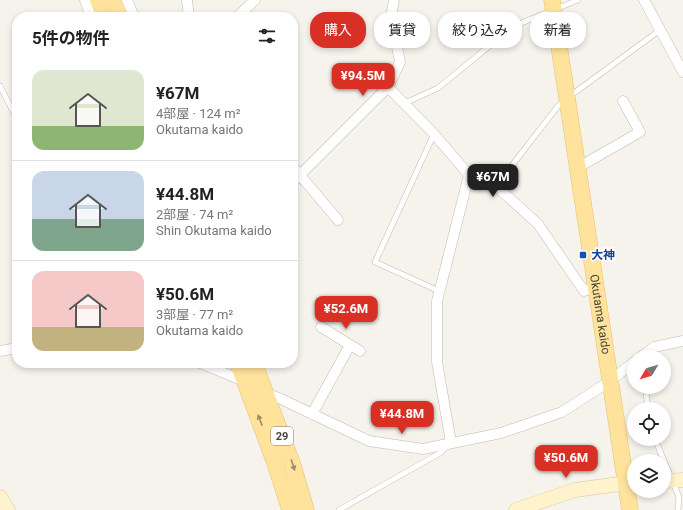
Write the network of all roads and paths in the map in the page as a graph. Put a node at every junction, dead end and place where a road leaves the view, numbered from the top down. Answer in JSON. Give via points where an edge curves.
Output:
{"nodes":[{"id":1,"x":84,"y":0,"type":"edge"},
{"id":2,"x":98,"y":0,"type":"edge"},
{"id":3,"x":113,"y":0,"type":"edge"},
{"id":4,"x":127,"y":0,"type":"edge"},
{"id":5,"x":187,"y":0,"type":"edge"},
{"id":6,"x":255,"y":0,"type":"edge"},
{"id":7,"x":394,"y":0,"type":"edge"},
{"id":8,"x":578,"y":0,"type":"edge"},
{"id":9,"x":644,"y":0,"type":"edge"},
{"id":10,"x":553,"y":5,"type":"edge"},
{"id":11,"x":89,"y":12,"type":"edge"},
{"id":12,"x":103,"y":12,"type":"edge"},
{"id":13,"x":118,"y":12,"type":"edge"},
{"id":14,"x":132,"y":12,"type":"edge"},
{"id":15,"x":188,"y":12,"type":"edge"},
{"id":16,"x":242,"y":12,"type":"edge"},
{"id":17,"x":660,"y":30,"type":"junction"},
{"id":18,"x":683,"y":72,"type":"edge"},
{"id":19,"x":0,"y":86,"type":"edge"},
{"id":20,"x":388,"y":87,"type":"junction"},
{"id":21,"x":566,"y":99,"type":"junction"},
{"id":22,"x":623,"y":101,"type":"dead end"},
{"id":23,"x":405,"y":103,"type":"junction"},
{"id":24,"x":12,"y":109,"type":"edge"},
{"id":25,"x":434,"y":134,"type":"junction"},
{"id":26,"x":577,"y":168,"type":"junction"},
{"id":27,"x":469,"y":175,"type":"junction"},
{"id":28,"x":298,"y":178,"type":"edge"},
{"id":29,"x":298,"y":180,"type":"edge"},
{"id":30,"x":496,"y":186,"type":"junction"},
{"id":31,"x":338,"y":220,"type":"dead end"},
{"id":32,"x":595,"y":288,"type":"junction"},
{"id":33,"x":439,"y":291,"type":"junction"},
{"id":34,"x":321,"y":327,"type":"dead end"},
{"id":35,"x":683,"y":341,"type":"edge"},
{"id":36,"x":350,"y":345,"type":"junction"},
{"id":37,"x":12,"y":349,"type":"edge"},
{"id":38,"x":0,"y":350,"type":"edge"},
{"id":39,"x":650,"y":350,"type":"edge"},
{"id":40,"x":360,"y":351,"type":"dead end"},
{"id":41,"x":212,"y":368,"type":"edge"},
{"id":42,"x":240,"y":368,"type":"edge"},
{"id":43,"x":256,"y":368,"type":"edge"},
{"id":44,"x":627,"y":368,"type":"edge"},
{"id":45,"x":244,"y":381,"type":"junction"},
{"id":46,"x":610,"y":381,"type":"junction"},
{"id":47,"x":266,"y":394,"type":"junction"},
{"id":48,"x":312,"y":414,"type":"junction"},
{"id":49,"x":451,"y":443,"type":"junction"},
{"id":50,"x":658,"y":446,"type":"edge"},
{"id":51,"x":627,"y":467,"type":"edge"},
{"id":52,"x":673,"y":480,"type":"edge"},
{"id":53,"x":627,"y":482,"type":"edge"},
{"id":54,"x":0,"y":496,"type":"edge"},
{"id":55,"x":630,"y":498,"type":"edge"},
{"id":56,"x":8,"y":510,"type":"edge"},
{"id":57,"x":290,"y":510,"type":"edge"},
{"id":58,"x":306,"y":510,"type":"edge"},
{"id":59,"x":339,"y":510,"type":"edge"},
{"id":60,"x":516,"y":510,"type":"edge"},
{"id":61,"x":630,"y":510,"type":"edge"},
{"id":62,"x":678,"y":510,"type":"edge"}],
"edges":[{"from":1,"to":11,"type":"street"},
{"from":2,"to":12,"type":"main road"},
{"from":3,"to":13,"type":"main road"},
{"from":4,"to":14,"type":"street"},
{"from":5,"to":15,"type":"street"},
{"from":6,"to":16,"type":"street"},
{"from":7,"to":20,"type":"street","via":[[391,17],[400,62]]},
{"from":8,"to":10,"type":"lane"},
{"from":9,"to":17,"type":"street"},
{"from":10,"to":21,"type":"main road","name":"Okutama kaido"},
{"from":10,"to":23,"type":"lane","via":[[514,26],[438,88]]},
{"from":17,"to":18,"type":"street"},
{"from":17,"to":21,"type":"lane"},
{"from":19,"to":24,"type":"lane"},
{"from":20,"to":23,"type":"street"},
{"from":20,"to":28,"type":"street"},
{"from":21,"to":26,"type":"main road","name":"Okutama kaido"},
{"from":21,"to":30,"type":"lane"},
{"from":22,"to":26,"type":"street","via":[[640,132]]},
{"from":23,"to":25,"type":"street"},
{"from":25,"to":27,"type":"street"},
{"from":25,"to":33,"type":"lane","via":[[375,262]]},
{"from":26,"to":32,"type":"main road","name":"Okutama kaido"},
{"from":27,"to":30,"type":"street"},
{"from":27,"to":33,"type":"street"},
{"from":29,"to":31,"type":"street"},
{"from":30,"to":32,"type":"street","via":[[538,224],[584,291]]},
{"from":32,"to":46,"type":"main road","name":"Okutama kaido"},
{"from":33,"to":49,"type":"street","via":[[437,362]]},
{"from":34,"to":36,"type":"street"},
{"from":35,"to":39,"type":"street"},
{"from":36,"to":40,"type":"street"},
{"from":36,"to":48,"type":"street"},
{"from":37,"to":38,"type":"street"},
{"from":41,"to":45,"type":"street"},
{"from":42,"to":45,"type":"main road","number":"29"},
{"from":43,"to":47,"type":"main road","number":"29"},
{"from":44,"to":46,"type":"street"},
{"from":45,"to":47,"type":"street"},
{"from":57,"to":45,"type":"main road","number":"29","one_way":true},
{"from":46,"to":49,"type":"street","via":[[562,412],[501,433]]},
{"from":46,"to":51,"type":"main road","name":"Okutama kaido"},
{"from":47,"to":48,"type":"street"},
{"from":47,"to":58,"type":"main road","number":"29","one_way":true,"via":[[292,463]]},
{"from":48,"to":49,"type":"street","via":[[370,441],[423,449]]},
{"from":49,"to":59,"type":"lane","via":[[440,453]]},
{"from":50,"to":52,"type":"lane"},
{"from":52,"to":62,"type":"lane","via":[[679,497]]},
{"from":53,"to":60,"type":"street","via":[[574,490]]},
{"from":54,"to":56,"type":"street"},
{"from":55,"to":61,"type":"main road","name":"Okutama kaido"}]}
